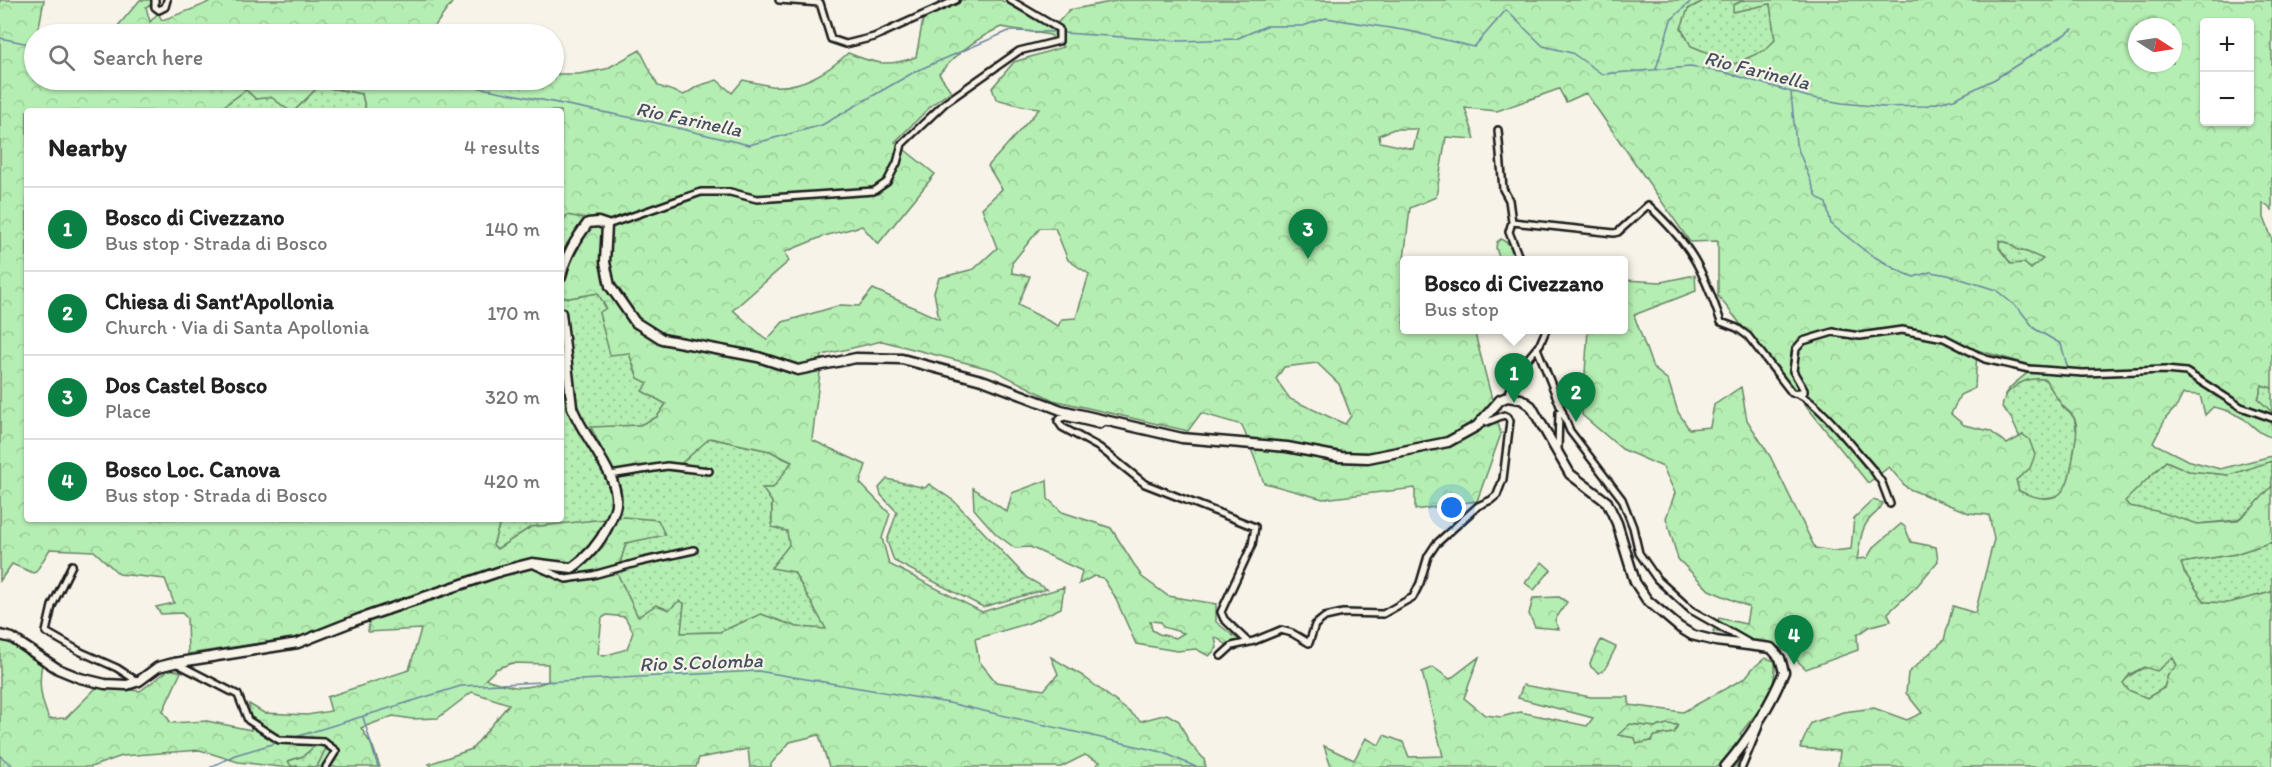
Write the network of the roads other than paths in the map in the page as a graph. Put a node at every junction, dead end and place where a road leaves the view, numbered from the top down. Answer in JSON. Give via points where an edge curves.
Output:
{"nodes":[{"id":1,"x":154,"y":0,"type":"edge"},
{"id":2,"x":167,"y":0,"type":"edge"},
{"id":3,"x":779,"y":0,"type":"edge"},
{"id":4,"x":956,"y":0,"type":"edge"},
{"id":5,"x":1010,"y":0,"type":"edge"},
{"id":6,"x":1498,"y":130,"type":"dead end"},
{"id":7,"x":1512,"y":222,"type":"junction"},
{"id":8,"x":607,"y":225,"type":"junction"},
{"id":9,"x":1518,"y":256,"type":"edge"},
{"id":10,"x":564,"y":264,"type":"edge"},
{"id":11,"x":1545,"y":334,"type":"edge"},
{"id":12,"x":564,"y":339,"type":"edge"},
{"id":13,"x":1537,"y":348,"type":"junction"},
{"id":14,"x":1800,"y":392,"type":"junction"},
{"id":15,"x":1507,"y":397,"type":"junction"},
{"id":16,"x":1559,"y":406,"type":"junction"},
{"id":17,"x":2272,"y":418,"type":"edge"},
{"id":18,"x":1484,"y":419,"type":"junction"},
{"id":19,"x":1109,"y":420,"type":"junction"},
{"id":20,"x":1558,"y":452,"type":"junction"},
{"id":21,"x":710,"y":471,"type":"dead end"},
{"id":22,"x":610,"y":474,"type":"junction"},
{"id":23,"x":1890,"y":504,"type":"dead end"},
{"id":24,"x":694,"y":550,"type":"dead end"},
{"id":25,"x":532,"y":563,"type":"junction"},
{"id":26,"x":72,"y":565,"type":"dead end"},
{"id":27,"x":0,"y":634,"type":"edge"},
{"id":28,"x":1247,"y":641,"type":"junction"},
{"id":29,"x":1756,"y":646,"type":"junction"},
{"id":30,"x":1221,"y":656,"type":"dead end"},
{"id":31,"x":174,"y":663,"type":"junction"},
{"id":32,"x":139,"y":681,"type":"junction"},
{"id":33,"x":1764,"y":713,"type":"junction"},
{"id":34,"x":326,"y":767,"type":"edge"},
{"id":35,"x":1725,"y":767,"type":"edge"},
{"id":36,"x":1742,"y":767,"type":"edge"}],
"edges":[{"from":1,"to":2,"type":"street","via":[[159,10]]},
{"from":3,"to":4,"type":"street","via":[[820,3],[831,39],[846,44],[874,38]]},
{"from":5,"to":8,"type":"street","via":[[1059,29],[1059,41],[1019,51],[945,103],[902,144],[887,182],[874,191],[758,199],[730,192],[701,192]]},
{"from":6,"to":7,"type":"street","via":[[1503,189]]},
{"from":7,"to":9,"type":"street","via":[[1509,232]]},
{"from":7,"to":14,"type":"street","via":[[1614,233],[1648,205],[1692,252],[1721,322],[1748,336],[1792,393]]},
{"from":8,"to":10,"type":"street","via":[[588,223]]},
{"from":8,"to":19,"type":"street","via":[[605,262],[610,286],[635,322],[662,339],[758,357],[798,370],[856,358],[902,358],[985,381],[1061,410]]},
{"from":11,"to":13,"type":"street"},
{"from":12,"to":22,"type":"street","via":[[576,419]]},
{"from":13,"to":15,"type":"street","via":[[1514,375]]},
{"from":13,"to":16,"type":"street"},
{"from":14,"to":17,"type":"street","via":[[1804,390],[1793,371],[1793,361],[1803,340],[1833,332],[1860,336],[1902,330],[1944,338],[1985,359],[2029,369],[2186,372],[2241,407]]},
{"from":14,"to":23,"type":"street","via":[[1874,471]]},
{"from":15,"to":18,"type":"street"},
{"from":15,"to":20,"type":"street","via":[[1521,399],[1531,406]]},
{"from":16,"to":20,"type":"street"},
{"from":16,"to":29,"type":"street","via":[[1570,431],[1622,499],[1639,553],[1657,579],[1691,610]]},
{"from":18,"to":19,"type":"street","via":[[1448,442],[1368,458],[1182,438]]},
{"from":18,"to":28,"type":"street","via":[[1487,422],[1504,415],[1510,421],[1500,488],[1432,549],[1413,597],[1383,614],[1344,613],[1325,617],[1315,625],[1309,643],[1281,630]]},
{"from":19,"to":28,"type":"street","via":[[1099,425],[1065,417],[1058,421],[1145,484],[1255,527],[1252,545],[1221,612]]},
{"from":20,"to":29,"type":"street","via":[[1570,474],[1607,502],[1635,582],[1647,600],[1692,635]]},
{"from":21,"to":22,"type":"street","via":[[667,466]]},
{"from":22,"to":25,"type":"street","via":[[616,489],[615,510],[587,557],[572,568]]},
{"from":24,"to":25,"type":"street","via":[[566,579]]},
{"from":25,"to":31,"type":"street","via":[[370,615],[298,643]]},
{"from":26,"to":32,"type":"street","via":[[52,606],[45,632]]},
{"from":27,"to":32,"type":"street","via":[[80,678],[126,685]]},
{"from":28,"to":30,"type":"street","via":[[1232,646]]},
{"from":29,"to":33,"type":"street","via":[[1771,648],[1785,672]]},
{"from":31,"to":32,"type":"street","via":[[158,667]]},
{"from":31,"to":34,"type":"street","via":[[238,695],[248,720],[279,740],[324,742],[336,751]]},
{"from":33,"to":35,"type":"street"},
{"from":33,"to":36,"type":"street"}]}
